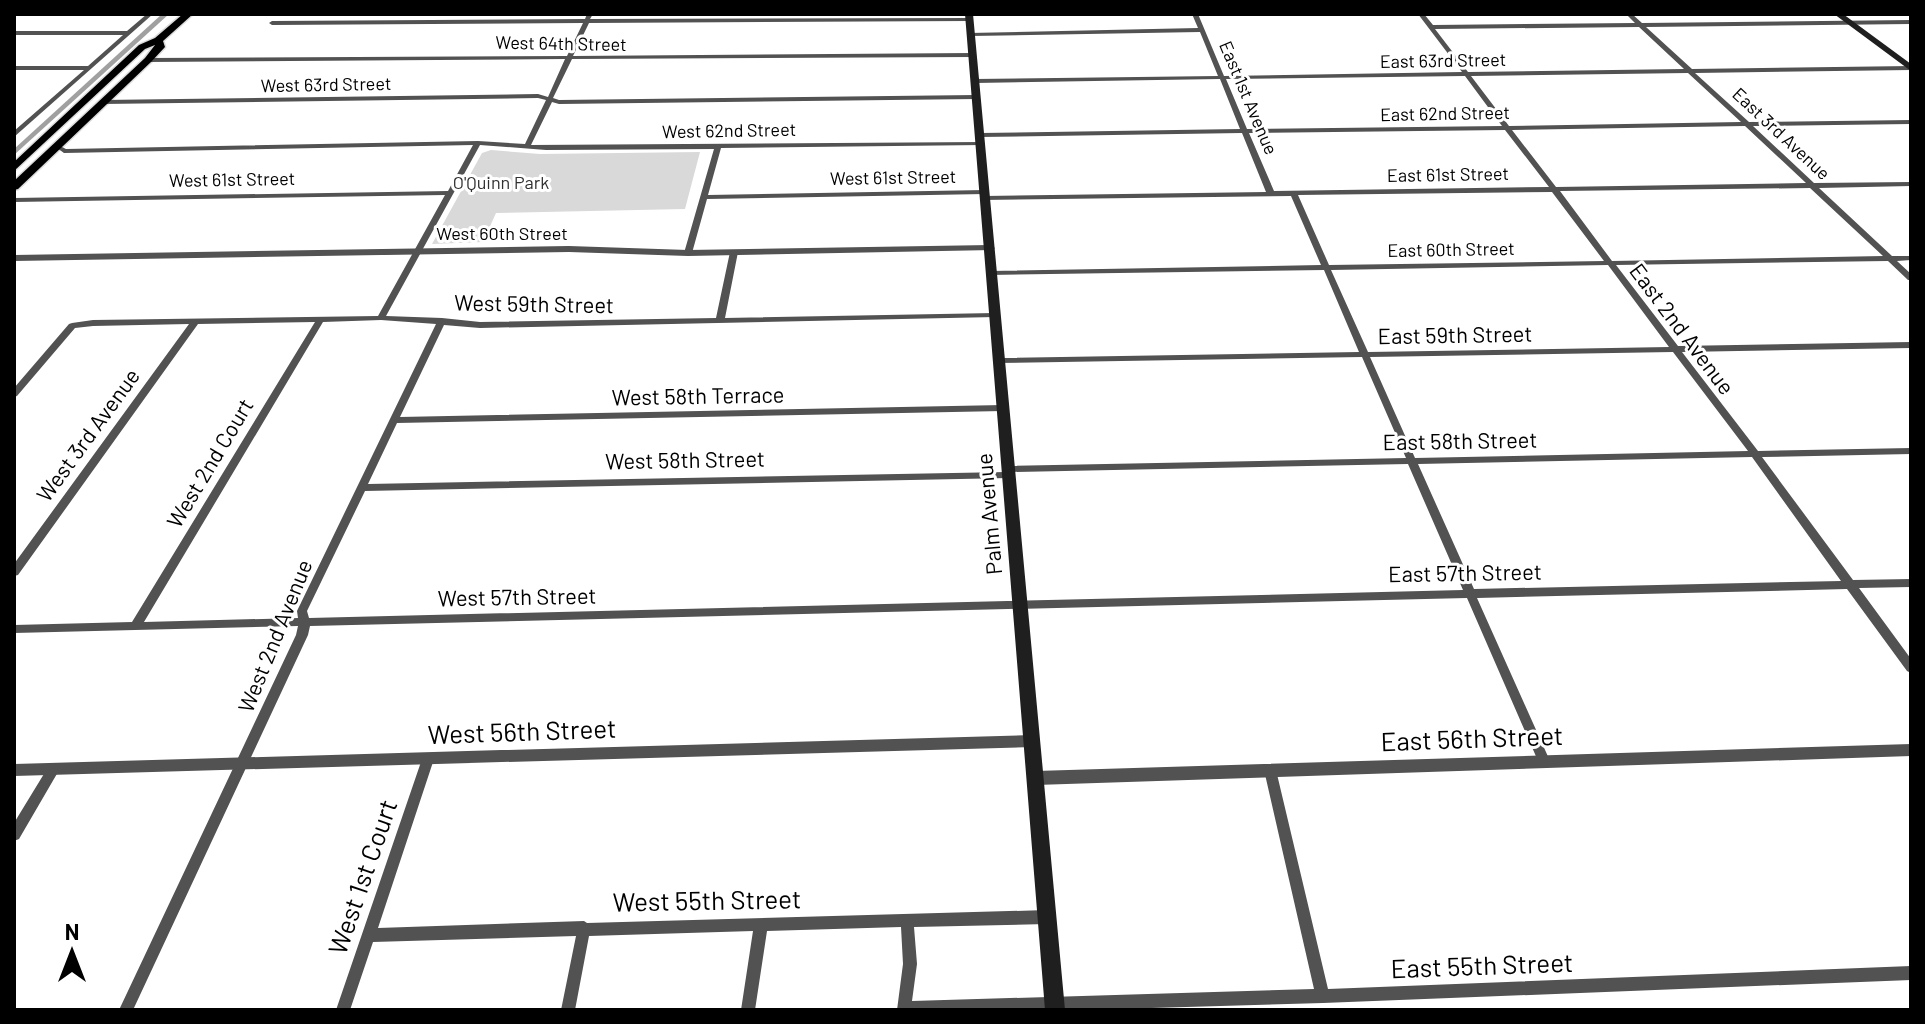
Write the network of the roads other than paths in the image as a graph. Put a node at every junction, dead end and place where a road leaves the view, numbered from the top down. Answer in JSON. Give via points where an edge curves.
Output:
{"nodes":[{"id":1,"x":150,"y":14,"type":"edge"},
{"id":2,"x":188,"y":14,"type":"edge"},
{"id":3,"x":280,"y":14,"type":"edge"},
{"id":4,"x":357,"y":14,"type":"edge"},
{"id":5,"x":433,"y":14,"type":"edge"},
{"id":6,"x":511,"y":14,"type":"edge"},
{"id":7,"x":590,"y":14,"type":"edge"},
{"id":8,"x":1195,"y":14,"type":"edge"},
{"id":9,"x":1421,"y":14,"type":"edge"},
{"id":10,"x":1629,"y":14,"type":"edge"},
{"id":11,"x":1838,"y":14,"type":"edge"},
{"id":12,"x":969,"y":16,"type":"edge"},
{"id":13,"x":805,"y":17,"type":"edge"},
{"id":14,"x":886,"y":17,"type":"edge"},
{"id":15,"x":723,"y":18,"type":"edge"},
{"id":16,"x":506,"y":22,"type":"junction"},
{"id":17,"x":586,"y":22,"type":"junction"},
{"id":18,"x":1850,"y":22,"type":"junction"},
{"id":19,"x":1911,"y":22,"type":"edge"},
{"id":20,"x":427,"y":23,"type":"junction"},
{"id":21,"x":348,"y":24,"type":"junction"},
{"id":22,"x":1641,"y":25,"type":"junction"},
{"id":23,"x":1431,"y":27,"type":"junction"},
{"id":24,"x":1202,"y":30,"type":"junction"},
{"id":25,"x":14,"y":33,"type":"edge"},
{"id":26,"x":129,"y":33,"type":"junction"},
{"id":27,"x":971,"y":34,"type":"junction"},
{"id":28,"x":158,"y":40,"type":"junction"},
{"id":29,"x":973,"y":55,"type":"junction"},
{"id":30,"x":570,"y":57,"type":"junction"},
{"id":31,"x":148,"y":60,"type":"junction"},
{"id":32,"x":14,"y":68,"type":"edge"},
{"id":33,"x":89,"y":68,"type":"junction"},
{"id":34,"x":1911,"y":68,"type":"edge"},
{"id":35,"x":1690,"y":72,"type":"junction"},
{"id":36,"x":1467,"y":74,"type":"junction"},
{"id":37,"x":114,"y":76,"type":"junction"},
{"id":38,"x":1222,"y":78,"type":"junction"},
{"id":39,"x":975,"y":81,"type":"junction"},
{"id":40,"x":976,"y":97,"type":"junction"},
{"id":41,"x":550,"y":99,"type":"junction"},
{"id":42,"x":103,"y":102,"type":"junction"},
{"id":43,"x":71,"y":116,"type":"junction"},
{"id":44,"x":1911,"y":122,"type":"edge"},
{"id":45,"x":1747,"y":124,"type":"junction"},
{"id":46,"x":1511,"y":129,"type":"junction"},
{"id":47,"x":1245,"y":132,"type":"junction"},
{"id":48,"x":14,"y":135,"type":"edge"},
{"id":49,"x":980,"y":139,"type":"junction"},
{"id":50,"x":478,"y":143,"type":"junction"},
{"id":51,"x":527,"y":147,"type":"junction"},
{"id":52,"x":718,"y":147,"type":"junction"},
{"id":53,"x":58,"y":148,"type":"junction"},
{"id":54,"x":14,"y":168,"type":"edge"},
{"id":55,"x":1911,"y":184,"type":"edge"},
{"id":56,"x":1812,"y":186,"type":"junction"},
{"id":57,"x":14,"y":187,"type":"edge"},
{"id":58,"x":1553,"y":189,"type":"junction"},
{"id":59,"x":450,"y":193,"type":"junction"},
{"id":60,"x":1271,"y":194,"type":"junction"},
{"id":61,"x":1294,"y":194,"type":"junction"},
{"id":62,"x":985,"y":195,"type":"junction"},
{"id":63,"x":705,"y":197,"type":"junction"},
{"id":64,"x":14,"y":200,"type":"edge"},
{"id":65,"x":990,"y":248,"type":"junction"},
{"id":66,"x":418,"y":251,"type":"junction"},
{"id":67,"x":734,"y":252,"type":"junction"},
{"id":68,"x":688,"y":253,"type":"junction"},
{"id":69,"x":14,"y":258,"type":"edge"},
{"id":70,"x":1911,"y":258,"type":"edge"},
{"id":71,"x":1891,"y":259,"type":"junction"},
{"id":72,"x":1609,"y":263,"type":"junction"},
{"id":73,"x":1325,"y":269,"type":"junction"},
{"id":74,"x":992,"y":273,"type":"junction"},
{"id":75,"x":1911,"y":278,"type":"edge"},
{"id":76,"x":995,"y":315,"type":"junction"},
{"id":77,"x":381,"y":318,"type":"junction"},
{"id":78,"x":320,"y":320,"type":"junction"},
{"id":79,"x":442,"y":321,"type":"junction"},
{"id":80,"x":720,"y":321,"type":"junction"},
{"id":81,"x":195,"y":322,"type":"junction"},
{"id":82,"x":1911,"y":345,"type":"edge"},
{"id":83,"x":1675,"y":348,"type":"junction"},
{"id":84,"x":1364,"y":355,"type":"junction"},
{"id":85,"x":999,"y":361,"type":"junction"},
{"id":86,"x":14,"y":394,"type":"edge"},
{"id":87,"x":1003,"y":408,"type":"junction"},
{"id":88,"x":394,"y":420,"type":"junction"},
{"id":89,"x":1911,"y":451,"type":"edge"},
{"id":90,"x":1755,"y":454,"type":"junction"},
{"id":91,"x":1414,"y":462,"type":"junction"},
{"id":92,"x":1009,"y":472,"type":"junction"},
{"id":93,"x":362,"y":488,"type":"junction"},
{"id":94,"x":14,"y":572,"type":"edge"},
{"id":95,"x":1911,"y":583,"type":"edge"},
{"id":96,"x":1851,"y":584,"type":"junction"},
{"id":97,"x":1471,"y":593,"type":"junction"},
{"id":98,"x":1021,"y":604,"type":"junction"},
{"id":99,"x":305,"y":622,"type":"junction"},
{"id":100,"x":135,"y":627,"type":"junction"},
{"id":101,"x":14,"y":629,"type":"edge"},
{"id":102,"x":1911,"y":668,"type":"edge"},
{"id":103,"x":1032,"y":741,"type":"junction"},
{"id":104,"x":1911,"y":750,"type":"edge"},
{"id":105,"x":428,"y":759,"type":"junction"},
{"id":106,"x":1544,"y":761,"type":"junction"},
{"id":107,"x":242,"y":764,"type":"junction"},
{"id":108,"x":54,"y":768,"type":"junction"},
{"id":109,"x":14,"y":770,"type":"edge"},
{"id":110,"x":1270,"y":770,"type":"junction"},
{"id":111,"x":1036,"y":778,"type":"junction"},
{"id":112,"x":14,"y":835,"type":"edge"},
{"id":113,"x":1047,"y":917,"type":"junction"},
{"id":114,"x":907,"y":920,"type":"junction"},
{"id":115,"x":761,"y":924,"type":"junction"},
{"id":116,"x":584,"y":928,"type":"junction"},
{"id":117,"x":368,"y":935,"type":"junction"},
{"id":118,"x":1911,"y":973,"type":"edge"},
{"id":119,"x":1323,"y":996,"type":"junction"},
{"id":120,"x":1055,"y":1008,"type":"edge"},
{"id":121,"x":904,"y":1009,"type":"edge"},
{"id":122,"x":126,"y":1010,"type":"edge"},
{"id":123,"x":343,"y":1010,"type":"edge"},
{"id":124,"x":568,"y":1010,"type":"edge"},
{"id":125,"x":748,"y":1010,"type":"edge"}],
"edges":[{"from":1,"to":26,"type":"street"},
{"from":2,"to":28,"type":"main road"},
{"from":3,"to":21,"type":"street","via":[[272,23]]},
{"from":4,"to":21,"type":"street"},
{"from":5,"to":20,"type":"street"},
{"from":6,"to":16,"type":"street"},
{"from":7,"to":17,"type":"street"},
{"from":8,"to":24,"type":"street","name":"East 1st Avenue"},
{"from":9,"to":23,"type":"street","name":"East 2nd Avenue"},
{"from":10,"to":22,"type":"street","name":"East 3rd Avenue"},
{"from":11,"to":18,"type":"main road"},
{"from":12,"to":14,"type":"street"},
{"from":12,"to":27,"type":"main road","name":"Palm Avenue"},
{"from":13,"to":14,"type":"street"},
{"from":13,"to":15,"type":"street"},
{"from":15,"to":17,"type":"street"},
{"from":16,"to":17,"type":"street"},
{"from":16,"to":20,"type":"street"},
{"from":17,"to":30,"type":"street"},
{"from":18,"to":19,"type":"street"},
{"from":18,"to":22,"type":"street"},
{"from":18,"to":34,"type":"main road"},
{"from":20,"to":21,"type":"street"},
{"from":22,"to":23,"type":"street"},
{"from":22,"to":35,"type":"street","name":"East 3rd Avenue"},
{"from":23,"to":36,"type":"street","name":"East 2nd Avenue"},
{"from":24,"to":27,"type":"street"},
{"from":24,"to":38,"type":"street","name":"East 1st Avenue"},
{"from":25,"to":26,"type":"street"},
{"from":26,"to":33,"type":"street"},
{"from":27,"to":29,"type":"main road","name":"Palm Avenue"},
{"from":28,"to":31,"type":"main road","via":[[160,47]]},
{"from":28,"to":37,"type":"main road","via":[[142,47]]},
{"from":29,"to":30,"type":"street","name":"West 64th Street"},
{"from":29,"to":39,"type":"main road","name":"Palm Avenue"},
{"from":30,"to":31,"type":"street","name":"West 64th Street"},
{"from":30,"to":41,"type":"street"},
{"from":31,"to":42,"type":"main road"},
{"from":32,"to":33,"type":"street"},
{"from":33,"to":48,"type":"street"},
{"from":34,"to":35,"type":"street","name":"East 63rd Street"},
{"from":35,"to":36,"type":"street","name":"East 63rd Street"},
{"from":35,"to":45,"type":"street","name":"East 3rd Avenue"},
{"from":36,"to":38,"type":"street","name":"East 63rd Street"},
{"from":36,"to":46,"type":"street","name":"East 2nd Avenue"},
{"from":37,"to":42,"type":"main road","via":[[102,93]]},
{"from":37,"to":43,"type":"main road"},
{"from":38,"to":39,"type":"street","name":"East 63rd Street"},
{"from":38,"to":47,"type":"street","name":"East 1st Avenue"},
{"from":39,"to":40,"type":"main road","name":"Palm Avenue"},
{"from":40,"to":41,"type":"street"},
{"from":40,"to":49,"type":"main road","name":"Palm Avenue"},
{"from":41,"to":42,"type":"street","name":"West 63rd Street"},
{"from":41,"to":51,"type":"street"},
{"from":42,"to":43,"type":"main road"},
{"from":42,"to":53,"type":"main road"},
{"from":43,"to":54,"type":"main road"},
{"from":44,"to":45,"type":"street","name":"East 62nd Street"},
{"from":45,"to":46,"type":"street","name":"East 62nd Street"},
{"from":45,"to":56,"type":"street","name":"East 3rd Avenue"},
{"from":46,"to":47,"type":"street","name":"East 62nd Street"},
{"from":46,"to":58,"type":"street","name":"East 2nd Avenue"},
{"from":47,"to":49,"type":"street","name":"East 62nd Street"},
{"from":47,"to":60,"type":"street","name":"East 1st Avenue"},
{"from":49,"to":52,"type":"street","name":"West 62nd Street"},
{"from":49,"to":62,"type":"main road","name":"Palm Avenue"},
{"from":50,"to":51,"type":"street","name":"West 62nd Street"},
{"from":50,"to":53,"type":"street","name":"West 62nd Street"},
{"from":50,"to":59,"type":"street"},
{"from":51,"to":52,"type":"street","name":"West 62nd Street"},
{"from":52,"to":63,"type":"street"},
{"from":53,"to":57,"type":"main road"},
{"from":55,"to":56,"type":"street","name":"East 61st Street"},
{"from":56,"to":58,"type":"street","name":"East 61st Street"},
{"from":56,"to":71,"type":"street","name":"East 3rd Avenue"},
{"from":58,"to":61,"type":"street","name":"East 61st Street"},
{"from":58,"to":72,"type":"street","name":"East 2nd Avenue"},
{"from":59,"to":64,"type":"street","name":"West 61st Street"},
{"from":59,"to":66,"type":"street"},
{"from":60,"to":61,"type":"street","name":"East 61st Street"},
{"from":60,"to":62,"type":"street","name":"East 61st Street"},
{"from":61,"to":73,"type":"street"},
{"from":62,"to":63,"type":"street","name":"West 61st Street"},
{"from":62,"to":65,"type":"main road","name":"Palm Avenue"},
{"from":63,"to":68,"type":"street"},
{"from":65,"to":67,"type":"street","name":"West 60th Street"},
{"from":65,"to":74,"type":"main road","name":"Palm Avenue"},
{"from":66,"to":68,"type":"street","name":"West 60th Street"},
{"from":66,"to":69,"type":"street","name":"West 60th Street"},
{"from":66,"to":77,"type":"street"},
{"from":67,"to":68,"type":"street","name":"West 60th Street"},
{"from":67,"to":80,"type":"street"},
{"from":70,"to":71,"type":"street","name":"East 60th Street"},
{"from":71,"to":72,"type":"street","name":"East 60th Street"},
{"from":71,"to":75,"type":"street","name":"East 3rd Avenue"},
{"from":72,"to":73,"type":"street","name":"East 60th Street"},
{"from":72,"to":83,"type":"street","name":"East 2nd Avenue"},
{"from":73,"to":74,"type":"street","name":"East 60th Street"},
{"from":73,"to":84,"type":"street"},
{"from":74,"to":76,"type":"main road","name":"Palm Avenue"},
{"from":76,"to":80,"type":"street","name":"West 59th Street"},
{"from":76,"to":85,"type":"main road","name":"Palm Avenue"},
{"from":77,"to":78,"type":"street","name":"West 59th Street"},
{"from":77,"to":79,"type":"street","name":"West 59th Street"},
{"from":78,"to":81,"type":"street","name":"West 59th Street"},
{"from":78,"to":100,"type":"street","name":"West 2nd Court"},
{"from":79,"to":80,"type":"street","name":"West 59th Street"},
{"from":79,"to":88,"type":"street","name":"West 2nd Avenue"},
{"from":81,"to":86,"type":"street","name":"West 59th Street","via":[[72,326]]},
{"from":81,"to":94,"type":"street","name":"West 3rd Avenue"},
{"from":82,"to":83,"type":"street","name":"East 59th Street"},
{"from":83,"to":84,"type":"street","name":"East 59th Street"},
{"from":83,"to":90,"type":"street","name":"East 2nd Avenue"},
{"from":84,"to":85,"type":"street","name":"East 59th Street"},
{"from":84,"to":91,"type":"street"},
{"from":85,"to":87,"type":"main road","name":"Palm Avenue"},
{"from":87,"to":88,"type":"street","name":"West 58th Terrace"},
{"from":87,"to":92,"type":"main road","name":"Palm Avenue"},
{"from":88,"to":93,"type":"street","name":"West 2nd Avenue"},
{"from":89,"to":90,"type":"street","name":"East 58th Street"},
{"from":90,"to":91,"type":"street","name":"East 58th Street"},
{"from":90,"to":96,"type":"street","name":"East 2nd Avenue"},
{"from":91,"to":92,"type":"street","name":"East 58th Street"},
{"from":91,"to":97,"type":"street"},
{"from":92,"to":93,"type":"street","name":"West 58th Street"},
{"from":92,"to":98,"type":"main road","name":"Palm Avenue"},
{"from":93,"to":99,"type":"street","name":"West 2nd Avenue","via":[[302,611]]},
{"from":95,"to":96,"type":"street","name":"East 57th Street"},
{"from":96,"to":97,"type":"street","name":"East 57th Street"},
{"from":96,"to":102,"type":"street","name":"East 2nd Avenue"},
{"from":97,"to":98,"type":"street","name":"East 57th Street"},
{"from":97,"to":106,"type":"street"},
{"from":98,"to":99,"type":"street","name":"West 57th Street"},
{"from":98,"to":103,"type":"main road","name":"Palm Avenue"},
{"from":99,"to":100,"type":"street","name":"West 57th Street"},
{"from":99,"to":107,"type":"street","name":"West 2nd Avenue"},
{"from":100,"to":101,"type":"street","name":"West 57th Street"},
{"from":103,"to":105,"type":"street","name":"West 56th Street"},
{"from":103,"to":111,"type":"main road","name":"Palm Avenue"},
{"from":104,"to":106,"type":"street","name":"East 56th Street"},
{"from":105,"to":107,"type":"street","name":"West 56th Street"},
{"from":105,"to":117,"type":"street","name":"West 1st Court"},
{"from":106,"to":110,"type":"street","name":"East 56th Street"},
{"from":107,"to":108,"type":"street","name":"West 56th Street"},
{"from":107,"to":122,"type":"street","name":"West 2nd Avenue"},
{"from":108,"to":109,"type":"street","name":"West 56th Street"},
{"from":108,"to":112,"type":"street"},
{"from":110,"to":111,"type":"street","name":"East 56th Street"},
{"from":110,"to":119,"type":"street"},
{"from":111,"to":113,"type":"main road","name":"Palm Avenue"},
{"from":113,"to":114,"type":"street","name":"West 55th Street"},
{"from":113,"to":120,"type":"main road","name":"Palm Avenue"},
{"from":114,"to":115,"type":"street","name":"West 55th Street"},
{"from":114,"to":121,"type":"street","via":[[910,964]]},
{"from":115,"to":116,"type":"street","name":"West 55th Street"},
{"from":115,"to":125,"type":"street"},
{"from":116,"to":117,"type":"street","name":"West 55th Street"},
{"from":116,"to":124,"type":"street"},
{"from":117,"to":123,"type":"street","name":"West 1st Court"},
{"from":118,"to":119,"type":"street","name":"East 55th Street"},
{"from":119,"to":120,"type":"street","name":"East 55th Street"},
{"from":120,"to":121,"type":"street","name":"East 55th Street"}]}
